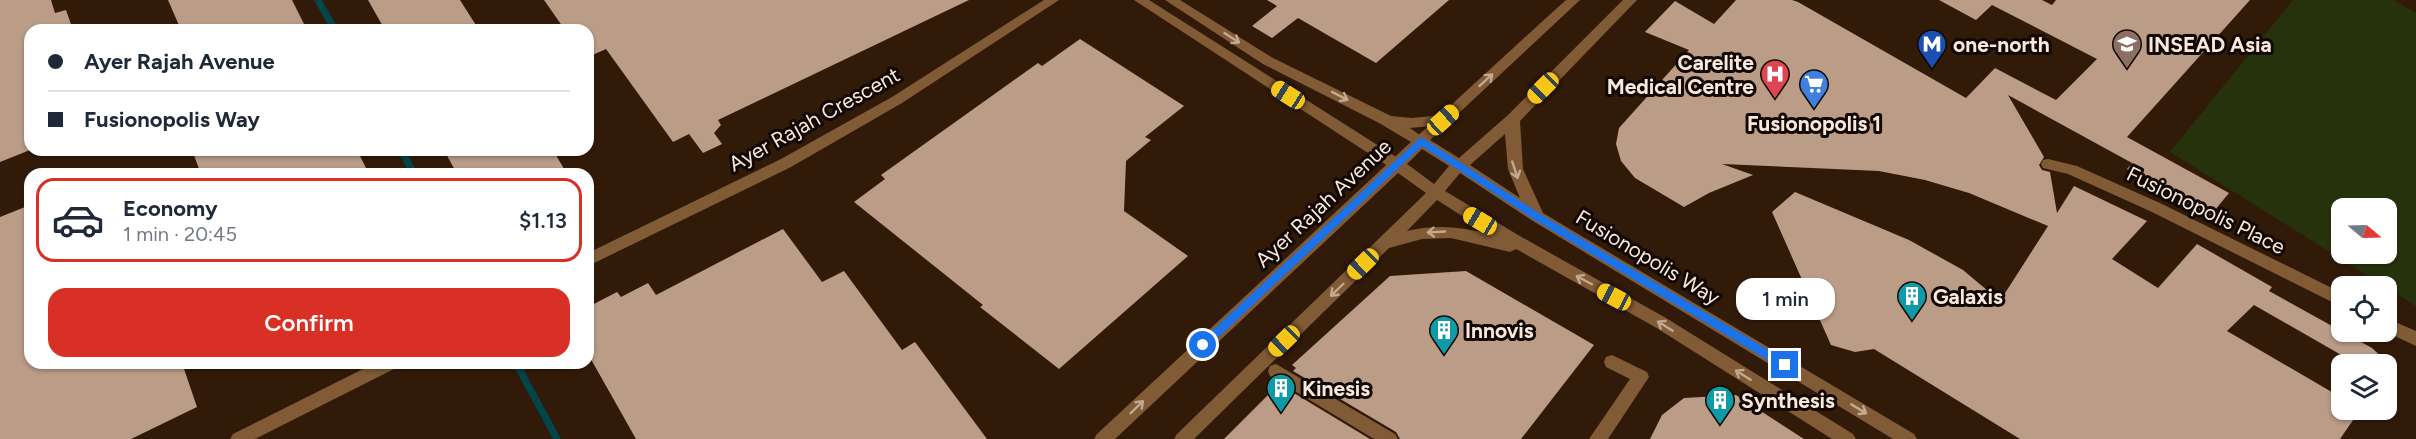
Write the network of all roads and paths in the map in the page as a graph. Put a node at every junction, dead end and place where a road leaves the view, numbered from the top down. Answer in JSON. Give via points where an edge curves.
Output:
{"nodes":[{"id":1,"x":1053,"y":0,"type":"edge"},
{"id":2,"x":1140,"y":0,"type":"edge"},
{"id":3,"x":1172,"y":0,"type":"edge"},
{"id":4,"x":1574,"y":0,"type":"edge"},
{"id":5,"x":1631,"y":0,"type":"edge"},
{"id":6,"x":1384,"y":119,"type":"junction"},
{"id":7,"x":1513,"y":119,"type":"junction"},
{"id":8,"x":1443,"y":120,"type":"junction"},
{"id":9,"x":1421,"y":141,"type":"junction"},
{"id":10,"x":1396,"y":164,"type":"junction"},
{"id":11,"x":2048,"y":164,"type":"dead end"},
{"id":12,"x":1458,"y":166,"type":"junction"},
{"id":13,"x":1435,"y":194,"type":"junction"},
{"id":14,"x":1538,"y":217,"type":"junction"},
{"id":15,"x":1379,"y":249,"type":"junction"},
{"id":16,"x":1533,"y":253,"type":"junction"},
{"id":17,"x":594,"y":257,"type":"edge"},
{"id":18,"x":2331,"y":296,"type":"edge"},
{"id":19,"x":2397,"y":330,"type":"edge"},
{"id":20,"x":2416,"y":339,"type":"edge"},
{"id":21,"x":1612,"y":362,"type":"dead end"},
{"id":22,"x":378,"y":369,"type":"edge"},
{"id":23,"x":1276,"y":371,"type":"dead end"},
{"id":24,"x":1184,"y":438,"type":"edge"},
{"id":25,"x":239,"y":439,"type":"edge"},
{"id":26,"x":1103,"y":439,"type":"edge"},
{"id":27,"x":1389,"y":439,"type":"edge"},
{"id":28,"x":1598,"y":439,"type":"edge"},
{"id":29,"x":1847,"y":439,"type":"edge"},
{"id":30,"x":1908,"y":439,"type":"edge"}],
"edges":[{"from":1,"to":17,"type":"street","name":"Ayer Rajah Crescent","via":[[897,100],[786,163]]},
{"from":2,"to":10,"type":"street"},
{"from":3,"to":6,"type":"street","one_way":true,"via":[[1268,61]]},
{"from":8,"to":4,"type":"street","name":"Ayer Rajah Avenue","one_way":true},
{"from":5,"to":7,"type":"street"},
{"from":6,"to":8,"type":"street","via":[[1412,123]]},
{"from":6,"to":9,"type":"street"},
{"from":7,"to":12,"type":"street"},
{"from":7,"to":14,"type":"street","one_way":true,"via":[[1511,155],[1515,172]]},
{"from":8,"to":9,"type":"street","name":"Ayer Rajah Avenue"},
{"from":9,"to":10,"type":"street","name":"Ayer Rajah Avenue"},
{"from":9,"to":12,"type":"street"},
{"from":10,"to":13,"type":"street"},
{"from":26,"to":10,"type":"street","name":"Ayer Rajah Avenue","one_way":true},
{"from":11,"to":18,"type":"street","name":"Fusionopolis Place","via":[[2072,170],[2157,208]]},
{"from":12,"to":13,"type":"street"},
{"from":12,"to":14,"type":"street","name":"Fusionopolis Way"},
{"from":13,"to":15,"type":"street"},
{"from":13,"to":16,"type":"street"},
{"from":14,"to":30,"type":"street","name":"Fusionopolis Way","one_way":true},
{"from":16,"to":15,"type":"street","one_way":true,"via":[[1464,232],[1409,235]]},
{"from":15,"to":24,"type":"street","one_way":true},
{"from":29,"to":16,"type":"street","one_way":true,"via":[[1635,307]]},
{"from":19,"to":20,"type":"street"},
{"from":21,"to":28,"type":"street","via":[[1641,376]]},
{"from":22,"to":25,"type":"street"},
{"from":23,"to":27,"type":"street"}]}
